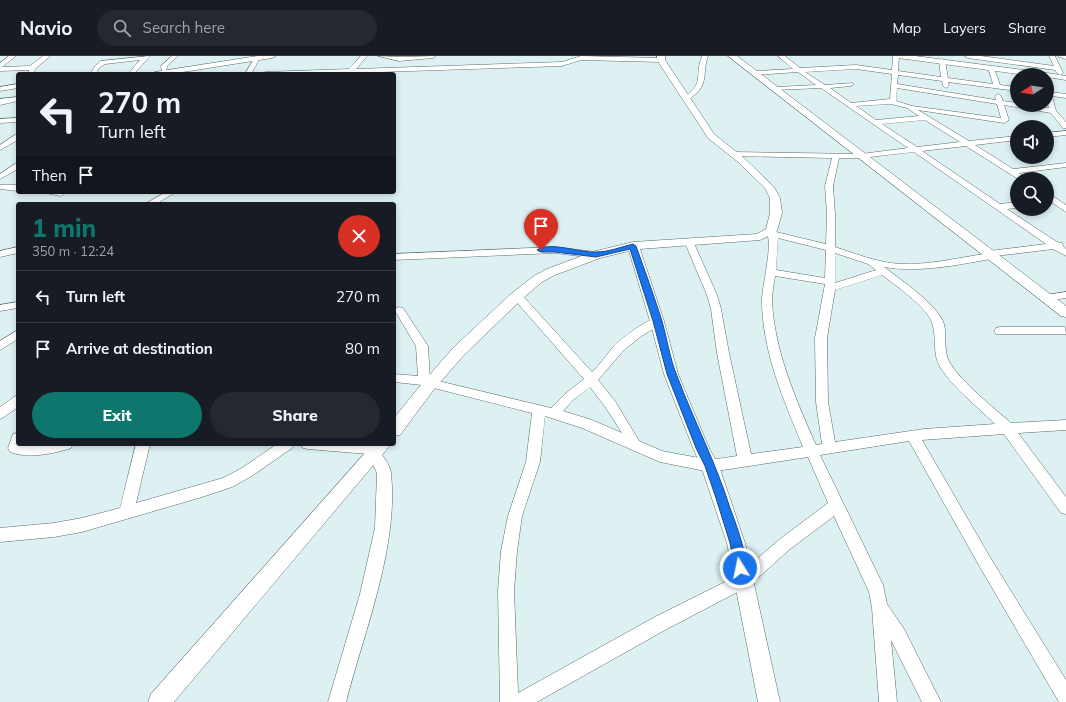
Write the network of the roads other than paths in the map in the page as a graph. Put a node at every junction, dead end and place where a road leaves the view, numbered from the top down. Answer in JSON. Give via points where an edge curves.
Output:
{"nodes":[{"id":1,"x":13,"y":56,"type":"edge"},
{"id":2,"x":48,"y":56,"type":"edge"},
{"id":3,"x":175,"y":56,"type":"edge"},
{"id":4,"x":272,"y":56,"type":"edge"},
{"id":5,"x":364,"y":56,"type":"edge"},
{"id":6,"x":381,"y":56,"type":"edge"},
{"id":7,"x":433,"y":56,"type":"edge"},
{"id":8,"x":705,"y":56,"type":"edge"},
{"id":9,"x":732,"y":56,"type":"edge"},
{"id":10,"x":781,"y":56,"type":"edge"},
{"id":11,"x":897,"y":56,"type":"edge"},
{"id":12,"x":967,"y":56,"type":"edge"},
{"id":13,"x":1018,"y":56,"type":"edge"},
{"id":14,"x":1061,"y":56,"type":"edge"},
{"id":15,"x":146,"y":57,"type":"edge"},
{"id":16,"x":575,"y":57,"type":"edge"},
{"id":17,"x":919,"y":57,"type":"edge"},
{"id":18,"x":1066,"y":57,"type":"edge"},
{"id":19,"x":257,"y":58,"type":"junction"},
{"id":20,"x":661,"y":58,"type":"edge"},
{"id":21,"x":942,"y":60,"type":"edge"},
{"id":22,"x":1055,"y":62,"type":"edge"},
{"id":23,"x":967,"y":65,"type":"junction"},
{"id":24,"x":1066,"y":66,"type":"edge"},
{"id":25,"x":0,"y":68,"type":"edge"},
{"id":26,"x":991,"y":68,"type":"junction"},
{"id":27,"x":797,"y":69,"type":"junction"},
{"id":28,"x":31,"y":71,"type":"edge"},
{"id":29,"x":351,"y":71,"type":"junction"},
{"id":30,"x":894,"y":71,"type":"junction"},
{"id":31,"x":1010,"y":71,"type":"edge"},
{"id":32,"x":95,"y":72,"type":"edge"},
{"id":33,"x":133,"y":72,"type":"edge"},
{"id":34,"x":164,"y":72,"type":"joint"},
{"id":35,"x":249,"y":72,"type":"edge"},
{"id":36,"x":322,"y":72,"type":"edge"},
{"id":37,"x":755,"y":73,"type":"junction"},
{"id":38,"x":1054,"y":77,"type":"edge"},
{"id":39,"x":1064,"y":78,"type":"edge"},
{"id":40,"x":945,"y":79,"type":"junction"},
{"id":41,"x":851,"y":84,"type":"dead end"},
{"id":42,"x":16,"y":86,"type":"edge"},
{"id":43,"x":824,"y":86,"type":"junction"},
{"id":44,"x":895,"y":86,"type":"junction"},
{"id":45,"x":996,"y":86,"type":"junction"},
{"id":46,"x":1010,"y":88,"type":"edge"},
{"id":47,"x":0,"y":89,"type":"edge"},
{"id":48,"x":777,"y":89,"type":"junction"},
{"id":49,"x":946,"y":95,"type":"junction"},
{"id":50,"x":1054,"y":95,"type":"edge"},
{"id":51,"x":1066,"y":96,"type":"edge"},
{"id":52,"x":1054,"y":97,"type":"edge"},
{"id":53,"x":687,"y":98,"type":"junction"},
{"id":54,"x":16,"y":99,"type":"edge"},
{"id":55,"x":3,"y":101,"type":"edge"},
{"id":56,"x":891,"y":102,"type":"junction"},
{"id":57,"x":999,"y":103,"type":"junction"},
{"id":58,"x":1066,"y":103,"type":"edge"},
{"id":59,"x":850,"y":105,"type":"junction"},
{"id":60,"x":1010,"y":105,"type":"edge"},
{"id":61,"x":910,"y":107,"type":"junction"},
{"id":62,"x":1054,"y":112,"type":"edge"},
{"id":63,"x":947,"y":113,"type":"junction"},
{"id":64,"x":925,"y":117,"type":"junction"},
{"id":65,"x":981,"y":118,"type":"junction"},
{"id":66,"x":16,"y":120,"type":"edge"},
{"id":67,"x":0,"y":121,"type":"edge"},
{"id":68,"x":875,"y":122,"type":"junction"},
{"id":69,"x":995,"y":126,"type":"dead end"},
{"id":70,"x":1066,"y":126,"type":"edge"},
{"id":71,"x":1002,"y":130,"type":"dead end"},
{"id":72,"x":1064,"y":134,"type":"edge"},
{"id":73,"x":1054,"y":135,"type":"edge"},
{"id":74,"x":1010,"y":136,"type":"edge"},
{"id":75,"x":16,"y":138,"type":"edge"},
{"id":76,"x":1010,"y":140,"type":"edge"},
{"id":77,"x":966,"y":144,"type":"junction"},
{"id":78,"x":0,"y":148,"type":"edge"},
{"id":79,"x":917,"y":151,"type":"junction"},
{"id":80,"x":733,"y":154,"type":"junction"},
{"id":81,"x":836,"y":156,"type":"junction"},
{"id":82,"x":861,"y":156,"type":"junction"},
{"id":83,"x":1054,"y":161,"type":"edge"},
{"id":84,"x":0,"y":166,"type":"edge"},
{"id":85,"x":1064,"y":166,"type":"edge"},
{"id":86,"x":16,"y":167,"type":"edge"},
{"id":87,"x":16,"y":168,"type":"edge"},
{"id":88,"x":1012,"y":171,"type":"joint"},
{"id":89,"x":0,"y":177,"type":"edge"},
{"id":90,"x":0,"y":187,"type":"edge"},
{"id":91,"x":16,"y":188,"type":"edge"},
{"id":92,"x":169,"y":194,"type":"edge"},
{"id":93,"x":1066,"y":200,"type":"edge"},
{"id":94,"x":153,"y":202,"type":"edge"},
{"id":95,"x":1054,"y":202,"type":"edge"},
{"id":96,"x":1054,"y":203,"type":"edge"},
{"id":97,"x":1010,"y":206,"type":"edge"},
{"id":98,"x":998,"y":207,"type":"junction"},
{"id":99,"x":1066,"y":208,"type":"edge"},
{"id":100,"x":772,"y":232,"type":"junction"},
{"id":101,"x":690,"y":243,"type":"junction"},
{"id":102,"x":1066,"y":243,"type":"edge"},
{"id":103,"x":1055,"y":245,"type":"junction"},
{"id":104,"x":633,"y":246,"type":"junction"},
{"id":105,"x":830,"y":248,"type":"junction"},
{"id":106,"x":16,"y":250,"type":"edge"},
{"id":107,"x":1066,"y":253,"type":"edge"},
{"id":108,"x":0,"y":254,"type":"edge"},
{"id":109,"x":596,"y":255,"type":"junction"},
{"id":110,"x":990,"y":255,"type":"junction"},
{"id":111,"x":396,"y":258,"type":"edge"},
{"id":112,"x":871,"y":262,"type":"junction"},
{"id":113,"x":883,"y":271,"type":"junction"},
{"id":114,"x":771,"y":272,"type":"junction"},
{"id":115,"x":830,"y":285,"type":"junction"},
{"id":116,"x":1066,"y":295,"type":"edge"},
{"id":117,"x":517,"y":296,"type":"junction"},
{"id":118,"x":1046,"y":298,"type":"junction"},
{"id":119,"x":16,"y":305,"type":"edge"},
{"id":120,"x":0,"y":308,"type":"edge"},
{"id":121,"x":399,"y":310,"type":"dead end"},
{"id":122,"x":1066,"y":313,"type":"edge"},
{"id":123,"x":657,"y":321,"type":"junction"},
{"id":124,"x":1000,"y":331,"type":"dead end"},
{"id":125,"x":1066,"y":332,"type":"edge"},
{"id":126,"x":16,"y":335,"type":"edge"},
{"id":127,"x":0,"y":346,"type":"edge"},
{"id":128,"x":396,"y":378,"type":"edge"},
{"id":129,"x":591,"y":380,"type":"junction"},
{"id":130,"x":427,"y":382,"type":"junction"},
{"id":131,"x":16,"y":402,"type":"edge"},
{"id":132,"x":539,"y":410,"type":"junction"},
{"id":133,"x":554,"y":413,"type":"junction"},
{"id":134,"x":0,"y":414,"type":"edge"},
{"id":135,"x":396,"y":427,"type":"edge"},
{"id":136,"x":1064,"y":427,"type":"edge"},
{"id":137,"x":1007,"y":428,"type":"junction"},
{"id":138,"x":913,"y":436,"type":"junction"},
{"id":139,"x":16,"y":445,"type":"edge"},
{"id":140,"x":53,"y":446,"type":"edge"},
{"id":141,"x":143,"y":446,"type":"edge"},
{"id":142,"x":284,"y":446,"type":"edge"},
{"id":143,"x":336,"y":446,"type":"edge"},
{"id":144,"x":635,"y":446,"type":"junction"},
{"id":145,"x":379,"y":449,"type":"edge"},
{"id":146,"x":829,"y":449,"type":"junction"},
{"id":147,"x":812,"y":451,"type":"junction"},
{"id":148,"x":745,"y":460,"type":"junction"},
{"id":149,"x":710,"y":466,"type":"junction"},
{"id":150,"x":837,"y":505,"type":"junction"},
{"id":151,"x":1066,"y":508,"type":"edge"},
{"id":152,"x":126,"y":513,"type":"junction"},
{"id":153,"x":0,"y":535,"type":"edge"},
{"id":154,"x":743,"y":581,"type":"junction"},
{"id":155,"x":880,"y":608,"type":"junction"},
{"id":156,"x":1066,"y":697,"type":"edge"},
{"id":157,"x":159,"y":702,"type":"edge"},
{"id":158,"x":337,"y":702,"type":"edge"},
{"id":159,"x":509,"y":702,"type":"edge"},
{"id":160,"x":519,"y":702,"type":"edge"},
{"id":161,"x":770,"y":702,"type":"edge"},
{"id":162,"x":888,"y":702,"type":"edge"},
{"id":163,"x":932,"y":702,"type":"edge"}],
"edges":[{"from":1,"to":25,"type":"street"},
{"from":2,"to":28,"type":"street"},
{"from":3,"to":34,"type":"street","via":[[164,66]]},
{"from":4,"to":19,"type":"street"},
{"from":5,"to":29,"type":"street"},
{"from":6,"to":7,"type":"street","via":[[399,59]]},
{"from":8,"to":53,"type":"street","via":[[702,63],[702,83],[696,93]]},
{"from":9,"to":37,"type":"street"},
{"from":10,"to":27,"type":"street"},
{"from":11,"to":17,"type":"street"},
{"from":11,"to":30,"type":"street"},
{"from":12,"to":22,"type":"street"},
{"from":12,"to":23,"type":"street"},
{"from":13,"to":22,"type":"street"},
{"from":14,"to":18,"type":"street"},
{"from":15,"to":32,"type":"street","via":[[103,62]]},
{"from":15,"to":33,"type":"street"},
{"from":16,"to":20,"type":"street"},
{"from":16,"to":29,"type":"street","via":[[562,64]]},
{"from":17,"to":21,"type":"street"},
{"from":19,"to":34,"type":"street"},
{"from":19,"to":35,"type":"street"},
{"from":20,"to":53,"type":"street"},
{"from":21,"to":23,"type":"street"},
{"from":21,"to":40,"type":"street"},
{"from":22,"to":24,"type":"street"},
{"from":22,"to":39,"type":"street"},
{"from":23,"to":26,"type":"street"},
{"from":25,"to":28,"type":"street"},
{"from":26,"to":31,"type":"street"},
{"from":26,"to":45,"type":"street"},
{"from":27,"to":30,"type":"street","via":[[856,67]]},
{"from":27,"to":37,"type":"street"},
{"from":27,"to":43,"type":"street"},
{"from":29,"to":36,"type":"street"},
{"from":30,"to":40,"type":"street"},
{"from":30,"to":44,"type":"street"},
{"from":37,"to":48,"type":"street"},
{"from":38,"to":39,"type":"street"},
{"from":40,"to":45,"type":"street"},
{"from":40,"to":49,"type":"street"},
{"from":41,"to":43,"type":"street"},
{"from":42,"to":47,"type":"street"},
{"from":43,"to":48,"type":"street"},
{"from":43,"to":59,"type":"street"},
{"from":44,"to":49,"type":"street"},
{"from":44,"to":56,"type":"street"},
{"from":45,"to":46,"type":"street"},
{"from":45,"to":57,"type":"street"},
{"from":48,"to":82,"type":"street"},
{"from":49,"to":57,"type":"street"},
{"from":49,"to":63,"type":"street"},
{"from":50,"to":51,"type":"street"},
{"from":52,"to":58,"type":"street"},
{"from":53,"to":80,"type":"street","via":[[711,136]]},
{"from":54,"to":55,"type":"street"},
{"from":56,"to":59,"type":"street"},
{"from":56,"to":61,"type":"street"},
{"from":57,"to":60,"type":"street"},
{"from":57,"to":65,"type":"street","via":[[1004,121]]},
{"from":59,"to":68,"type":"street"},
{"from":61,"to":63,"type":"street"},
{"from":61,"to":64,"type":"street"},
{"from":62,"to":70,"type":"street"},
{"from":63,"to":64,"type":"street","via":[[945,118]]},
{"from":63,"to":65,"type":"street"},
{"from":64,"to":68,"type":"street"},
{"from":64,"to":77,"type":"street"},
{"from":65,"to":69,"type":"street"},
{"from":66,"to":67,"type":"street"},
{"from":68,"to":79,"type":"street"},
{"from":71,"to":74,"type":"street"},
{"from":72,"to":73,"type":"street"},
{"from":75,"to":78,"type":"street"},
{"from":76,"to":77,"type":"street"},
{"from":77,"to":79,"type":"street"},
{"from":77,"to":88,"type":"street"},
{"from":79,"to":82,"type":"street"},
{"from":79,"to":98,"type":"street"},
{"from":80,"to":81,"type":"street"},
{"from":80,"to":100,"type":"street","via":[[759,176],[775,198],[776,213]]},
{"from":81,"to":82,"type":"street"},
{"from":81,"to":105,"type":"street","via":[[829,186]]},
{"from":82,"to":110,"type":"street"},
{"from":83,"to":85,"type":"street"},
{"from":84,"to":86,"type":"street"},
{"from":85,"to":88,"type":"street"},
{"from":87,"to":89,"type":"street"},
{"from":90,"to":91,"type":"street"},
{"from":92,"to":94,"type":"street"},
{"from":93,"to":95,"type":"street"},
{"from":96,"to":99,"type":"street"},
{"from":97,"to":98,"type":"street"},
{"from":98,"to":103,"type":"street"},
{"from":100,"to":101,"type":"street","via":[[760,237]]},
{"from":100,"to":105,"type":"street"},
{"from":100,"to":114,"type":"street"},
{"from":101,"to":104,"type":"street"},
{"from":101,"to":148,"type":"street","via":[[716,309],[722,353]]},
{"from":102,"to":103,"type":"street"},
{"from":103,"to":107,"type":"street"},
{"from":103,"to":110,"type":"street"},
{"from":104,"to":109,"type":"street"},
{"from":104,"to":123,"type":"street"},
{"from":105,"to":112,"type":"street"},
{"from":105,"to":115,"type":"street"},
{"from":106,"to":108,"type":"street"},
{"from":109,"to":111,"type":"street","via":[[555,250]]},
{"from":109,"to":117,"type":"street","via":[[551,272]]},
{"from":110,"to":112,"type":"street","via":[[912,268]]},
{"from":110,"to":118,"type":"street"},
{"from":112,"to":113,"type":"street"},
{"from":113,"to":115,"type":"street"},
{"from":113,"to":137,"type":"street","via":[[907,289],[933,314],[938,323],[941,357],[945,365],[954,378]]},
{"from":114,"to":115,"type":"street"},
{"from":114,"to":147,"type":"street","via":[[767,300],[773,345],[787,393]]},
{"from":115,"to":146,"type":"street","via":[[821,338],[822,402]]},
{"from":116,"to":118,"type":"street"},
{"from":117,"to":129,"type":"street"},
{"from":117,"to":130,"type":"street"},
{"from":118,"to":122,"type":"street"},
{"from":119,"to":120,"type":"street"},
{"from":121,"to":130,"type":"street","via":[[422,346]]},
{"from":123,"to":129,"type":"street","via":[[619,348]]},
{"from":123,"to":149,"type":"street","via":[[672,374]]},
{"from":124,"to":125,"type":"street"},
{"from":126,"to":127,"type":"street"},
{"from":128,"to":130,"type":"street"},
{"from":129,"to":133,"type":"street"},
{"from":129,"to":144,"type":"street","via":[[620,417]]},
{"from":130,"to":132,"type":"street"},
{"from":130,"to":135,"type":"street"},
{"from":131,"to":134,"type":"street"},
{"from":132,"to":133,"type":"street"},
{"from":132,"to":159,"type":"street","via":[[533,462],[515,516],[509,551],[506,591]]},
{"from":133,"to":144,"type":"street","via":[[587,424]]},
{"from":136,"to":137,"type":"street"},
{"from":137,"to":138,"type":"street"},
{"from":137,"to":151,"type":"street"},
{"from":138,"to":146,"type":"street"},
{"from":138,"to":156,"type":"street"},
{"from":139,"to":140,"type":"street","via":[[15,448],[18,450]]},
{"from":141,"to":152,"type":"street"},
{"from":142,"to":152,"type":"street","via":[[227,483]]},
{"from":143,"to":145,"type":"street"},
{"from":144,"to":149,"type":"street","via":[[660,456]]},
{"from":145,"to":157,"type":"street"},
{"from":145,"to":158,"type":"street","via":[[384,473],[382,526],[375,568]]},
{"from":146,"to":147,"type":"street"},
{"from":147,"to":148,"type":"street"},
{"from":147,"to":150,"type":"street"},
{"from":148,"to":149,"type":"street"},
{"from":149,"to":154,"type":"street","via":[[736,543]]},
{"from":150,"to":154,"type":"street","via":[[785,544]]},
{"from":150,"to":155,"type":"street","via":[[877,591]]},
{"from":152,"to":153,"type":"street","via":[[54,530]]},
{"from":154,"to":160,"type":"street","via":[[659,624]]},
{"from":154,"to":161,"type":"street"},
{"from":155,"to":162,"type":"street"},
{"from":155,"to":163,"type":"street","via":[[898,635]]}]}
